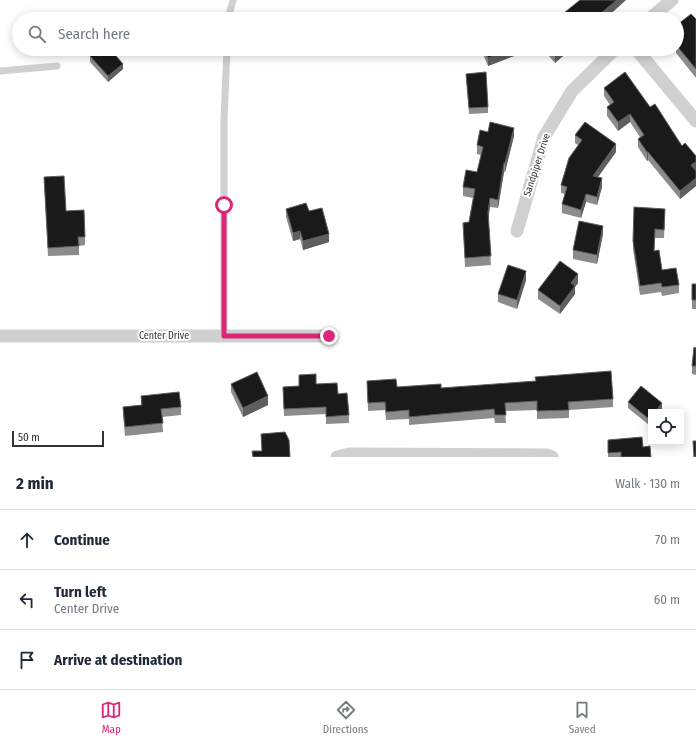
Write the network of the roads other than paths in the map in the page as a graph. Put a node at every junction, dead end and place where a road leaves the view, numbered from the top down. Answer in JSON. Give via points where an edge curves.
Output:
{"nodes":[{"id":1,"x":233,"y":0,"type":"edge"},
{"id":2,"x":672,"y":0,"type":"edge"},
{"id":3,"x":230,"y":12,"type":"edge"},
{"id":4,"x":658,"y":12,"type":"edge"},
{"id":5,"x":227,"y":56,"type":"edge"},
{"id":6,"x":608,"y":56,"type":"edge"},
{"id":7,"x":642,"y":56,"type":"edge"},
{"id":8,"x":57,"y":66,"type":"dead end"},
{"id":9,"x":0,"y":71,"type":"edge"},
{"id":10,"x":696,"y":121,"type":"edge"},
{"id":11,"x":517,"y":231,"type":"dead end"},
{"id":12,"x":0,"y":336,"type":"edge"},
{"id":13,"x":224,"y":336,"type":"junction"},
{"id":14,"x":329,"y":336,"type":"dead end"},
{"id":15,"x":337,"y":457,"type":"edge"},
{"id":16,"x":552,"y":457,"type":"edge"}],
"edges":[{"from":1,"to":3,"type":"lane"},
{"from":2,"to":4,"type":"street"},
{"from":5,"to":13,"type":"lane","via":[[224,118]]},
{"from":6,"to":11,"type":"street","name":"Sandpiper Drive","via":[[572,91],[544,138]]},
{"from":7,"to":10,"type":"street"},
{"from":8,"to":9,"type":"lane"},
{"from":12,"to":13,"type":"street","name":"Center Drive"},
{"from":13,"to":14,"type":"street","name":"Center Drive"},
{"from":15,"to":16,"type":"street","via":[[349,454]]}]}
